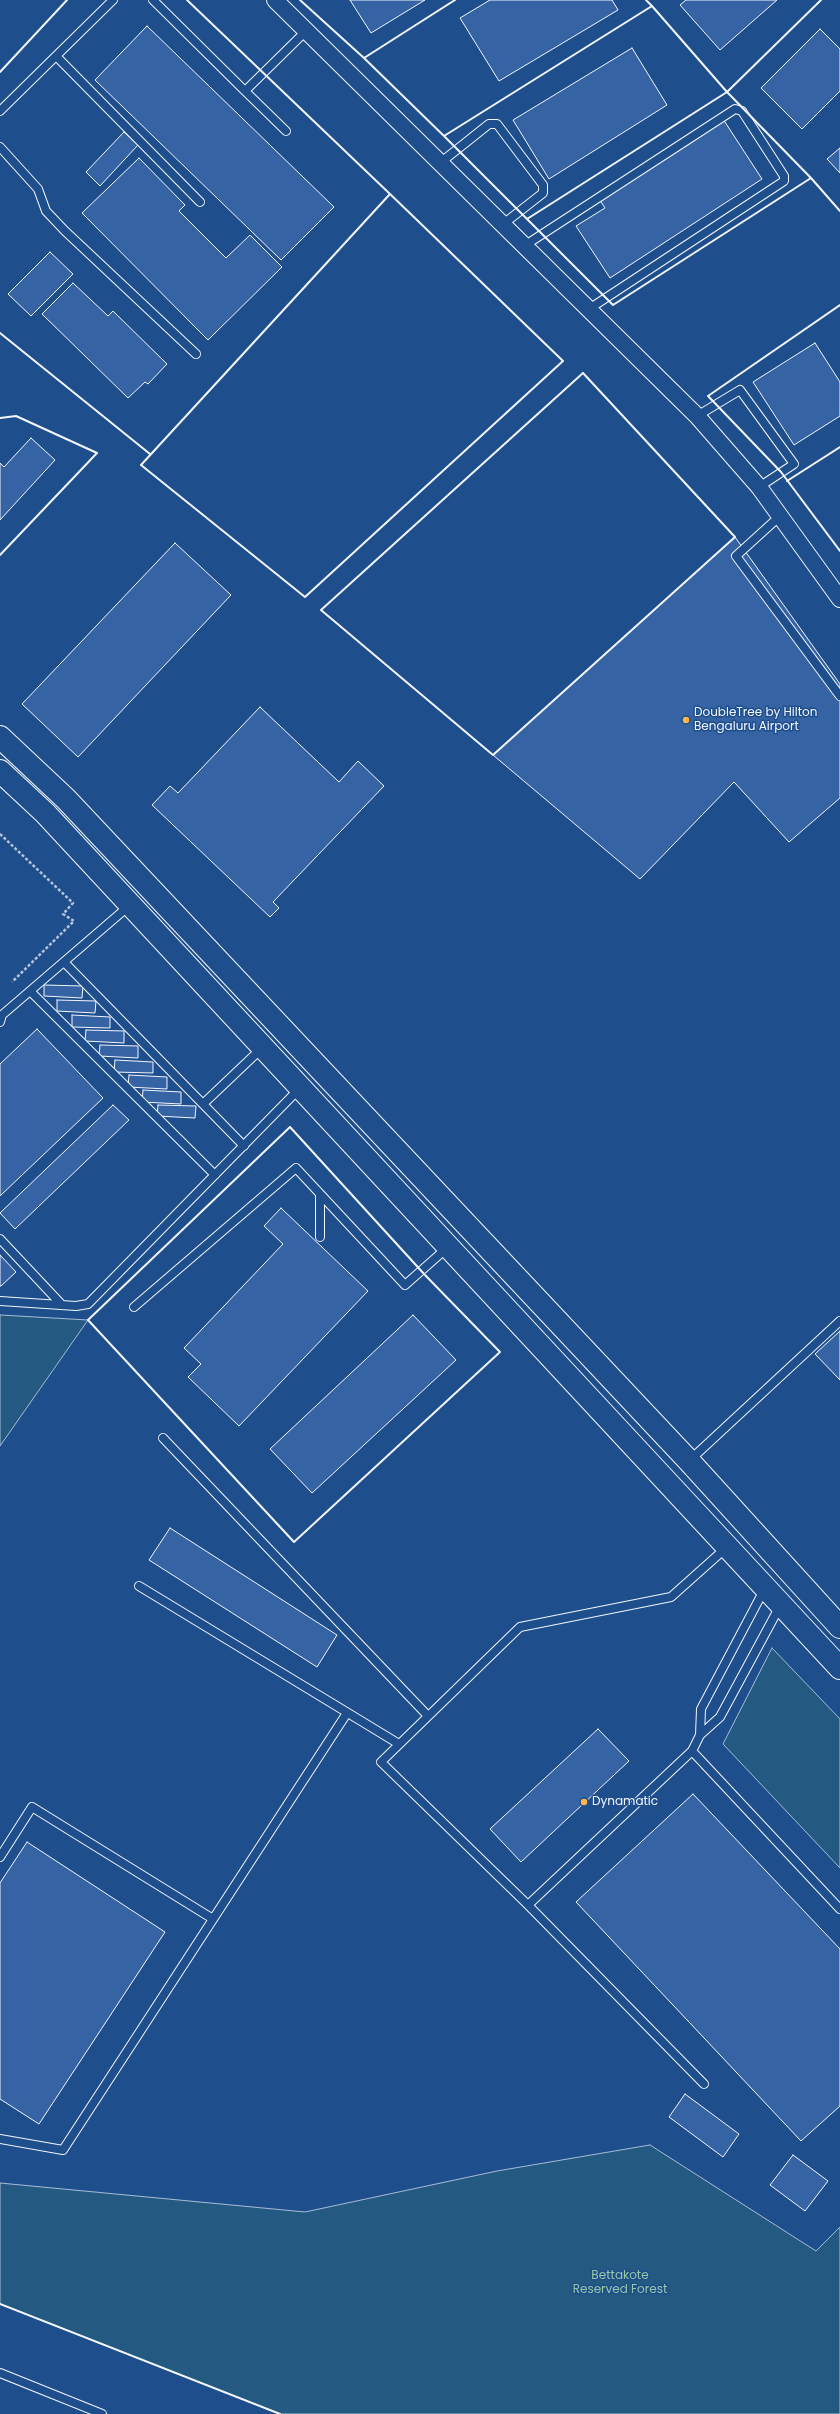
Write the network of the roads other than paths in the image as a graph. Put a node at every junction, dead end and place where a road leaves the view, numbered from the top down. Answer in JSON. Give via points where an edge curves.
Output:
{"nodes":[{"id":1,"x":113,"y":0,"type":"edge"},
{"id":2,"x":154,"y":0,"type":"edge"},
{"id":3,"x":275,"y":0,"type":"edge"},
{"id":4,"x":306,"y":31,"type":"junction"},
{"id":5,"x":58,"y":57,"type":"junction"},
{"id":6,"x":245,"y":91,"type":"junction"},
{"id":7,"x":0,"y":111,"type":"edge"},
{"id":8,"x":286,"y":132,"type":"dead end"},
{"id":9,"x":0,"y":147,"type":"edge"},
{"id":10,"x":440,"y":163,"type":"junction"},
{"id":11,"x":200,"y":202,"type":"dead end"},
{"id":12,"x":502,"y":225,"type":"junction"},
{"id":13,"x":524,"y":246,"type":"junction"},
{"id":14,"x":589,"y":309,"type":"junction"},
{"id":15,"x":196,"y":354,"type":"dead end"},
{"id":16,"x":697,"y":416,"type":"junction"},
{"id":17,"x":759,"y":487,"type":"junction"},
{"id":18,"x":780,"y":516,"type":"junction"},
{"id":19,"x":840,"y":599,"type":"edge"},
{"id":20,"x":840,"y":696,"type":"edge"},
{"id":21,"x":0,"y":737,"type":"edge"},
{"id":22,"x":0,"y":771,"type":"edge"},
{"id":23,"x":130,"y":904,"type":"junction"},
{"id":24,"x":64,"y":962,"type":"junction"},
{"id":25,"x":30,"y":991,"type":"junction"},
{"id":26,"x":0,"y":1022,"type":"edge"},
{"id":27,"x":263,"y":1047,"type":"junction"},
{"id":28,"x":301,"y":1088,"type":"junction"},
{"id":29,"x":203,"y":1104,"type":"junction"},
{"id":30,"x":244,"y":1146,"type":"junction"},
{"id":31,"x":215,"y":1175,"type":"junction"},
{"id":32,"x":320,"y":1194,"type":"junction"},
{"id":33,"x":320,"y":1237,"type":"dead end"},
{"id":34,"x":0,"y":1239,"type":"edge"},
{"id":35,"x":448,"y":1246,"type":"junction"},
{"id":36,"x":0,"y":1301,"type":"edge"},
{"id":37,"x":62,"y":1305,"type":"junction"},
{"id":38,"x":134,"y":1307,"type":"dead end"},
{"id":39,"x":840,"y":1321,"type":"edge"},
{"id":40,"x":164,"y":1438,"type":"dead end"},
{"id":41,"x":689,"y":1461,"type":"junction"},
{"id":42,"x":728,"y":1546,"type":"junction"},
{"id":43,"x":139,"y":1586,"type":"dead end"},
{"id":44,"x":765,"y":1587,"type":"junction"},
{"id":45,"x":781,"y":1604,"type":"junction"},
{"id":46,"x":840,"y":1627,"type":"edge"},
{"id":47,"x":840,"y":1668,"type":"edge"},
{"id":48,"x":347,"y":1713,"type":"junction"},
{"id":49,"x":428,"y":1716,"type":"junction"},
{"id":50,"x":700,"y":1735,"type":"junction"},
{"id":51,"x":399,"y":1744,"type":"junction"},
{"id":52,"x":692,"y":1752,"type":"junction"},
{"id":53,"x":0,"y":1857,"type":"edge"},
{"id":54,"x":528,"y":1905,"type":"junction"},
{"id":55,"x":840,"y":1909,"type":"edge"},
{"id":56,"x":213,"y":1919,"type":"junction"},
{"id":57,"x":704,"y":2084,"type":"dead end"},
{"id":58,"x":0,"y":2139,"type":"edge"},
{"id":59,"x":0,"y":2372,"type":"edge"},
{"id":60,"x":102,"y":2414,"type":"edge"}],
"edges":[{"from":1,"to":5,"type":"lane"},
{"from":2,"to":6,"type":"lane"},
{"from":3,"to":4,"type":"street"},
{"from":4,"to":6,"type":"lane"},
{"from":4,"to":10,"type":"street"},
{"from":5,"to":7,"type":"lane"},
{"from":5,"to":11,"type":"lane"},
{"from":6,"to":8,"type":"lane"},
{"from":9,"to":15,"type":"lane","via":[[38,189],[46,211]]},
{"from":10,"to":12,"type":"street"},
{"from":10,"to":12,"type":"lane","via":[[489,124],[497,124],[543,185],[543,193]]},
{"from":12,"to":13,"type":"street"},
{"from":13,"to":14,"type":"street"},
{"from":13,"to":14,"type":"lane","via":[[735,110],[742,111],[784,176],[784,181]]},
{"from":14,"to":16,"type":"street"},
{"from":16,"to":17,"type":"street"},
{"from":16,"to":17,"type":"lane","via":[[740,390],[794,464]]},
{"from":17,"to":18,"type":"street"},
{"from":18,"to":19,"type":"street"},
{"from":18,"to":20,"type":"lane","via":[[736,556]]},
{"from":21,"to":41,"type":"street","via":[[66,799]]},
{"from":22,"to":23,"type":"street","via":[[45,813]]},
{"from":23,"to":24,"type":"lane"},
{"from":23,"to":27,"type":"street"},
{"from":24,"to":25,"type":"lane"},
{"from":24,"to":29,"type":"lane"},
{"from":25,"to":26,"type":"lane","via":[[2,1015]]},
{"from":25,"to":31,"type":"lane"},
{"from":27,"to":28,"type":"street"},
{"from":27,"to":29,"type":"lane"},
{"from":28,"to":30,"type":"lane"},
{"from":28,"to":35,"type":"street"},
{"from":29,"to":30,"type":"lane"},
{"from":30,"to":31,"type":"lane"},
{"from":31,"to":37,"type":"lane","via":[[92,1300],[83,1306]]},
{"from":32,"to":33,"type":"lane"},
{"from":32,"to":35,"type":"lane","via":[[405,1285]]},
{"from":32,"to":38,"type":"lane","via":[[296,1168]]},
{"from":34,"to":37,"type":"lane"},
{"from":35,"to":42,"type":"street"},
{"from":36,"to":37,"type":"lane"},
{"from":39,"to":41,"type":"lane"},
{"from":40,"to":49,"type":"lane"},
{"from":41,"to":46,"type":"street"},
{"from":42,"to":44,"type":"street"},
{"from":42,"to":49,"type":"lane","via":[[671,1597],[520,1628]]},
{"from":43,"to":48,"type":"lane"},
{"from":44,"to":45,"type":"street"},
{"from":44,"to":50,"type":"lane","via":[[701,1709]]},
{"from":45,"to":47,"type":"street"},
{"from":45,"to":50,"type":"lane","via":[[720,1717]]},
{"from":48,"to":51,"type":"lane"},
{"from":48,"to":56,"type":"lane"},
{"from":49,"to":51,"type":"lane"},
{"from":50,"to":52,"type":"lane"},
{"from":51,"to":54,"type":"lane","via":[[381,1762]]},
{"from":52,"to":54,"type":"lane"},
{"from":52,"to":55,"type":"lane"},
{"from":53,"to":56,"type":"lane","via":[[32,1806]]},
{"from":54,"to":57,"type":"lane"},
{"from":56,"to":58,"type":"lane","via":[[63,2150]]},
{"from":59,"to":60,"type":"lane"}]}
